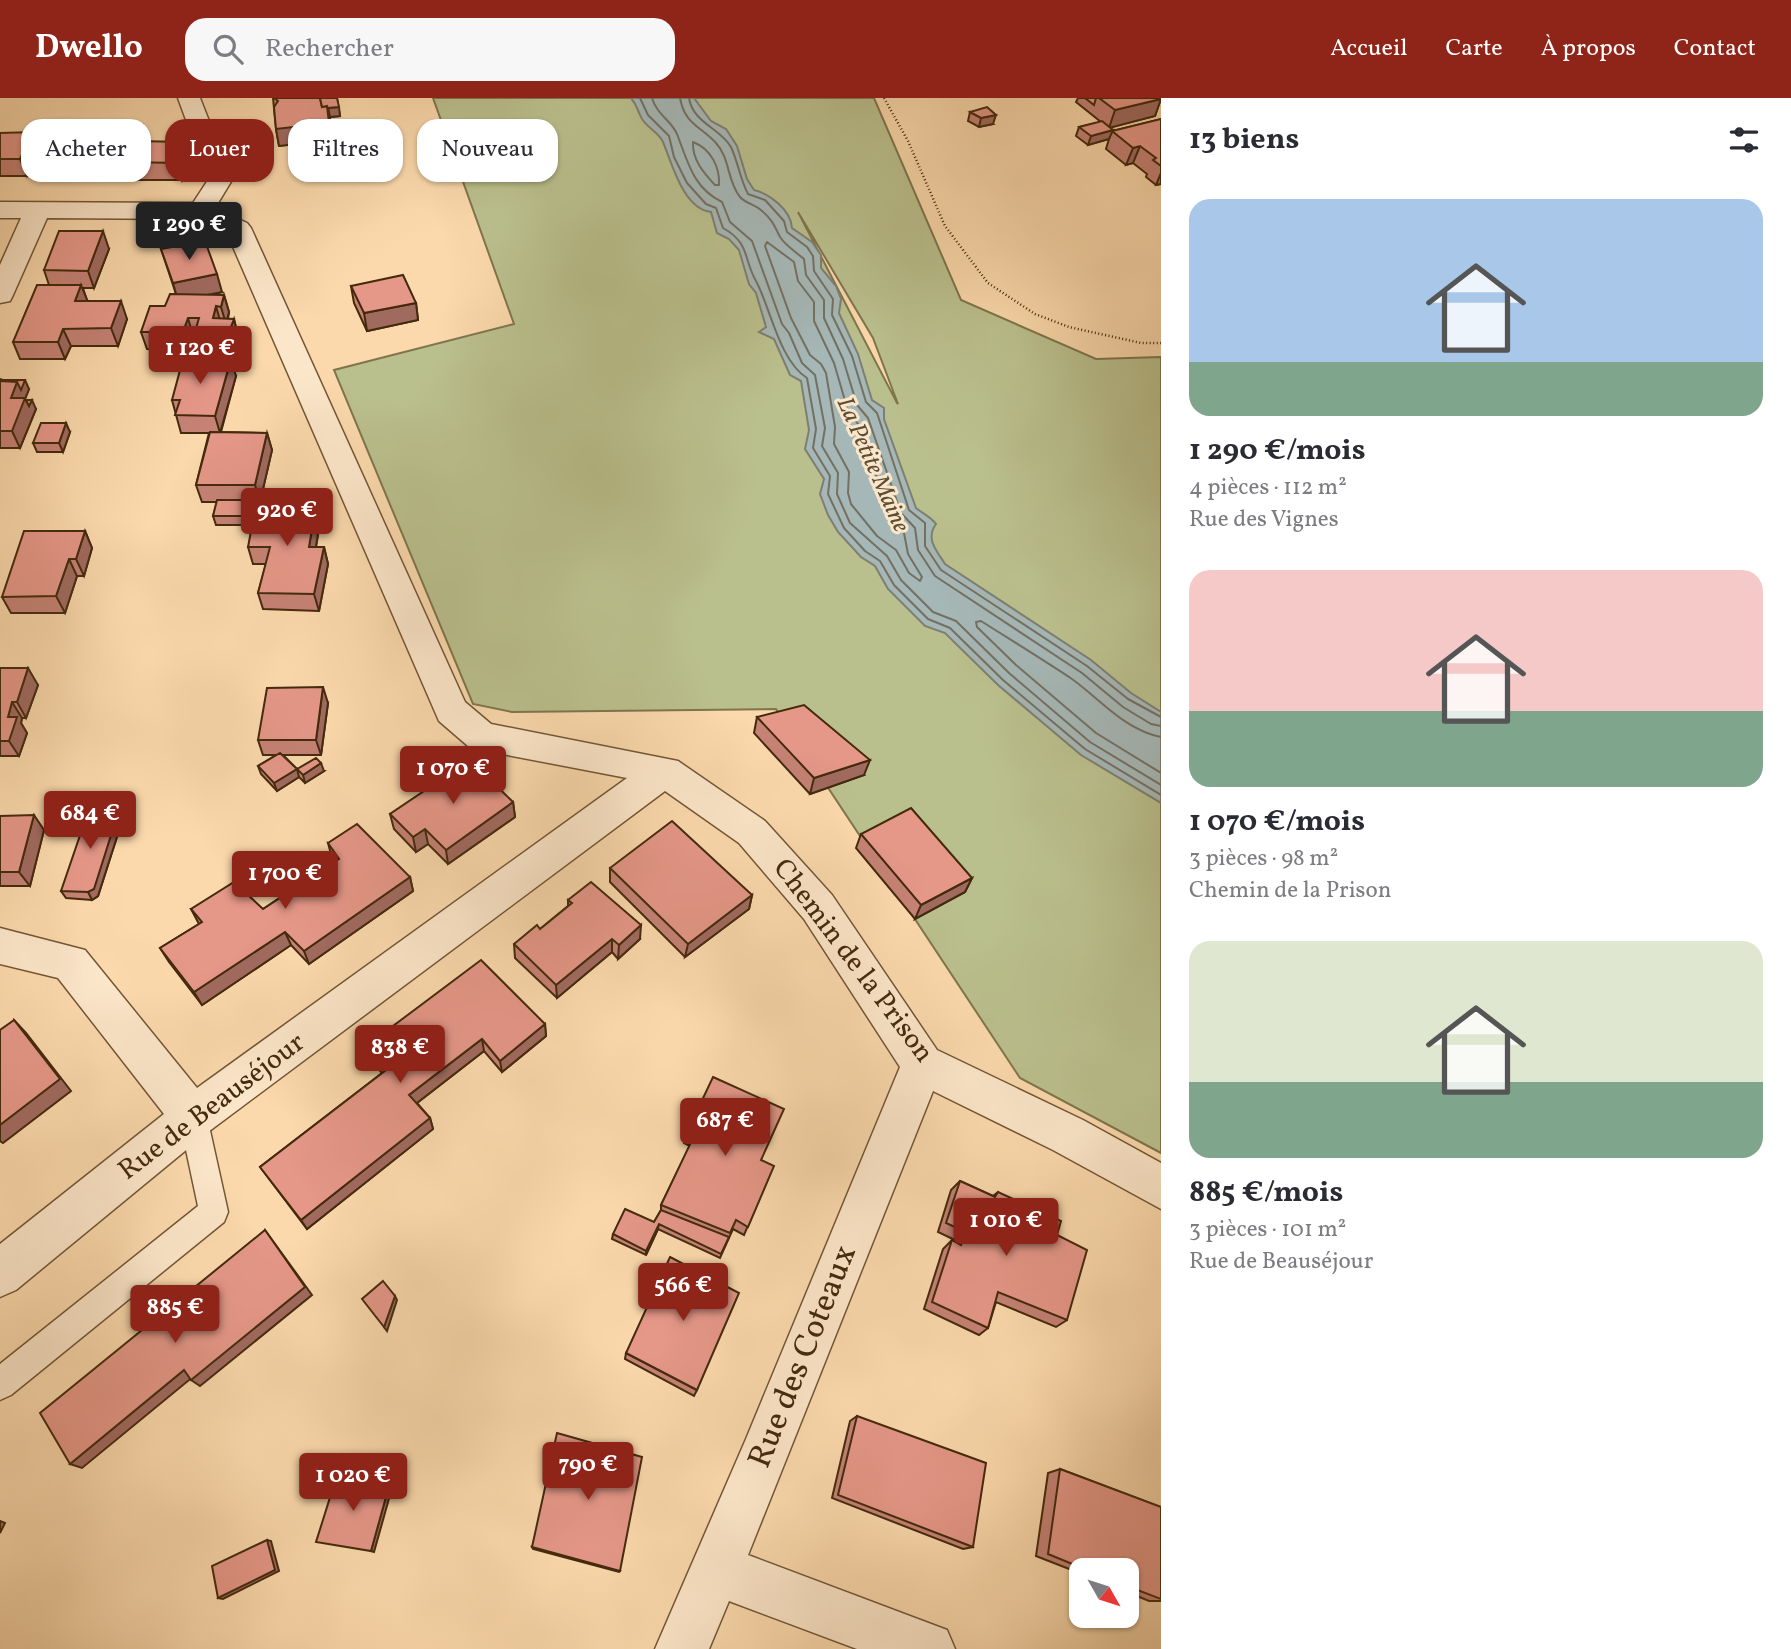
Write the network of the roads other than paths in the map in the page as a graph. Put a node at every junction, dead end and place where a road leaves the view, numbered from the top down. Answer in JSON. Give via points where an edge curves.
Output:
{"nodes":[{"id":1,"x":189,"y":98,"type":"edge"},
{"id":2,"x":0,"y":211,"type":"edge"},
{"id":3,"x":37,"y":211,"type":"junction"},
{"id":4,"x":201,"y":211,"type":"junction"},
{"id":5,"x":0,"y":295,"type":"edge"},
{"id":6,"x":665,"y":771,"type":"junction"},
{"id":7,"x":0,"y":946,"type":"edge"},
{"id":8,"x":922,"y":1064,"type":"junction"},
{"id":9,"x":193,"y":1117,"type":"junction"},
{"id":10,"x":1161,"y":1187,"type":"edge"},
{"id":11,"x":0,"y":1274,"type":"edge"},
{"id":12,"x":0,"y":1384,"type":"edge"},
{"id":13,"x":717,"y":1570,"type":"junction"},
{"id":14,"x":682,"y":1649,"type":"edge"},
{"id":15,"x":928,"y":1649,"type":"edge"}],
"edges":[{"from":1,"to":4,"type":"street","via":[[220,180]]},
{"from":2,"to":3,"type":"street"},
{"from":3,"to":4,"type":"street"},
{"from":3,"to":5,"type":"street"},
{"from":4,"to":6,"type":"street","name":"Chemin de la Prison","via":[[238,228],[451,710],[481,736]]},
{"from":6,"to":8,"type":"street","name":"Chemin de la Prison","via":[[752,832],[818,907]]},
{"from":6,"to":9,"type":"street","name":"Rue de Beauséjour"},
{"from":7,"to":9,"type":"street","via":[[71,963]]},
{"from":8,"to":10,"type":"street","name":"Chemin de la Prison","via":[[1068,1135]]},
{"from":8,"to":13,"type":"street","name":"Rue des Coteaux"},
{"from":9,"to":11,"type":"street","name":"Rue de Beauséjour"},
{"from":9,"to":12,"type":"lane","via":[[214,1212]]},
{"from":13,"to":14,"type":"street","name":"Rue des Coteaux"},
{"from":13,"to":15,"type":"street"}]}
